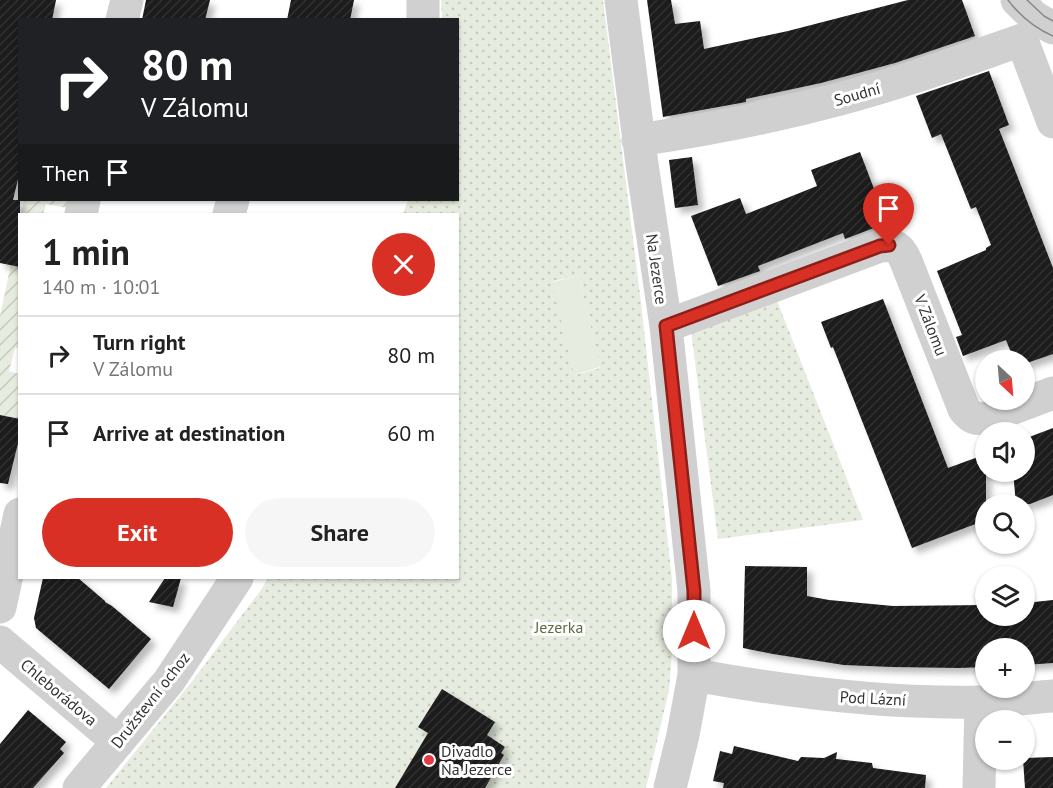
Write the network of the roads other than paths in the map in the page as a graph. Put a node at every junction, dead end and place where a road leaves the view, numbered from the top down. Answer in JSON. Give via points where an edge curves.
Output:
{"nodes":[{"id":1,"x":127,"y":0,"type":"edge"},
{"id":2,"x":423,"y":0,"type":"edge"},
{"id":3,"x":621,"y":0,"type":"edge"},
{"id":4,"x":122,"y":18,"type":"edge"},
{"id":5,"x":423,"y":18,"type":"edge"},
{"id":6,"x":1031,"y":21,"type":"edge"},
{"id":7,"x":1053,"y":122,"type":"edge"},
{"id":8,"x":638,"y":140,"type":"junction"},
{"id":9,"x":666,"y":326,"type":"junction"},
{"id":10,"x":1053,"y":393,"type":"edge"},
{"id":11,"x":12,"y":519,"type":"edge"},
{"id":12,"x":236,"y":579,"type":"edge"},
{"id":13,"x":0,"y":606,"type":"edge"},
{"id":14,"x":0,"y":642,"type":"edge"},
{"id":15,"x":694,"y":675,"type":"junction"},
{"id":16,"x":1053,"y":696,"type":"edge"},
{"id":17,"x":981,"y":702,"type":"junction"},
{"id":18,"x":118,"y":742,"type":"junction"},
{"id":19,"x":79,"y":788,"type":"edge"},
{"id":20,"x":670,"y":788,"type":"edge"},
{"id":21,"x":979,"y":788,"type":"edge"}],
"edges":[{"from":1,"to":4,"type":"street"},
{"from":2,"to":5,"type":"street"},
{"from":3,"to":8,"type":"street","name":"Na Jezerce"},
{"from":6,"to":7,"type":"street"},
{"from":6,"to":8,"type":"street","name":"Soudní","via":[[903,81],[716,127]]},
{"from":8,"to":9,"type":"street","name":"Na Jezerce"},
{"from":9,"to":10,"type":"street","name":"V Zálomu","via":[[880,246],[893,245],[906,261],[968,414],[975,419],[987,418]]},
{"from":9,"to":15,"type":"street","name":"Na Jezerce","via":[[694,591]]},
{"from":11,"to":13,"type":"street"},
{"from":12,"to":18,"type":"street","name":"Družstevní ochoz","via":[[169,681]]},
{"from":14,"to":18,"type":"street","name":"Chleborádova"},
{"from":15,"to":17,"type":"street","name":"Pod Lázní","via":[[834,696]]},
{"from":15,"to":20,"type":"street","name":"Na Jezerce"},
{"from":16,"to":17,"type":"street","name":"Pod Lázní"},
{"from":17,"to":21,"type":"street"},
{"from":18,"to":19,"type":"street","name":"Družstevní ochoz"}]}
